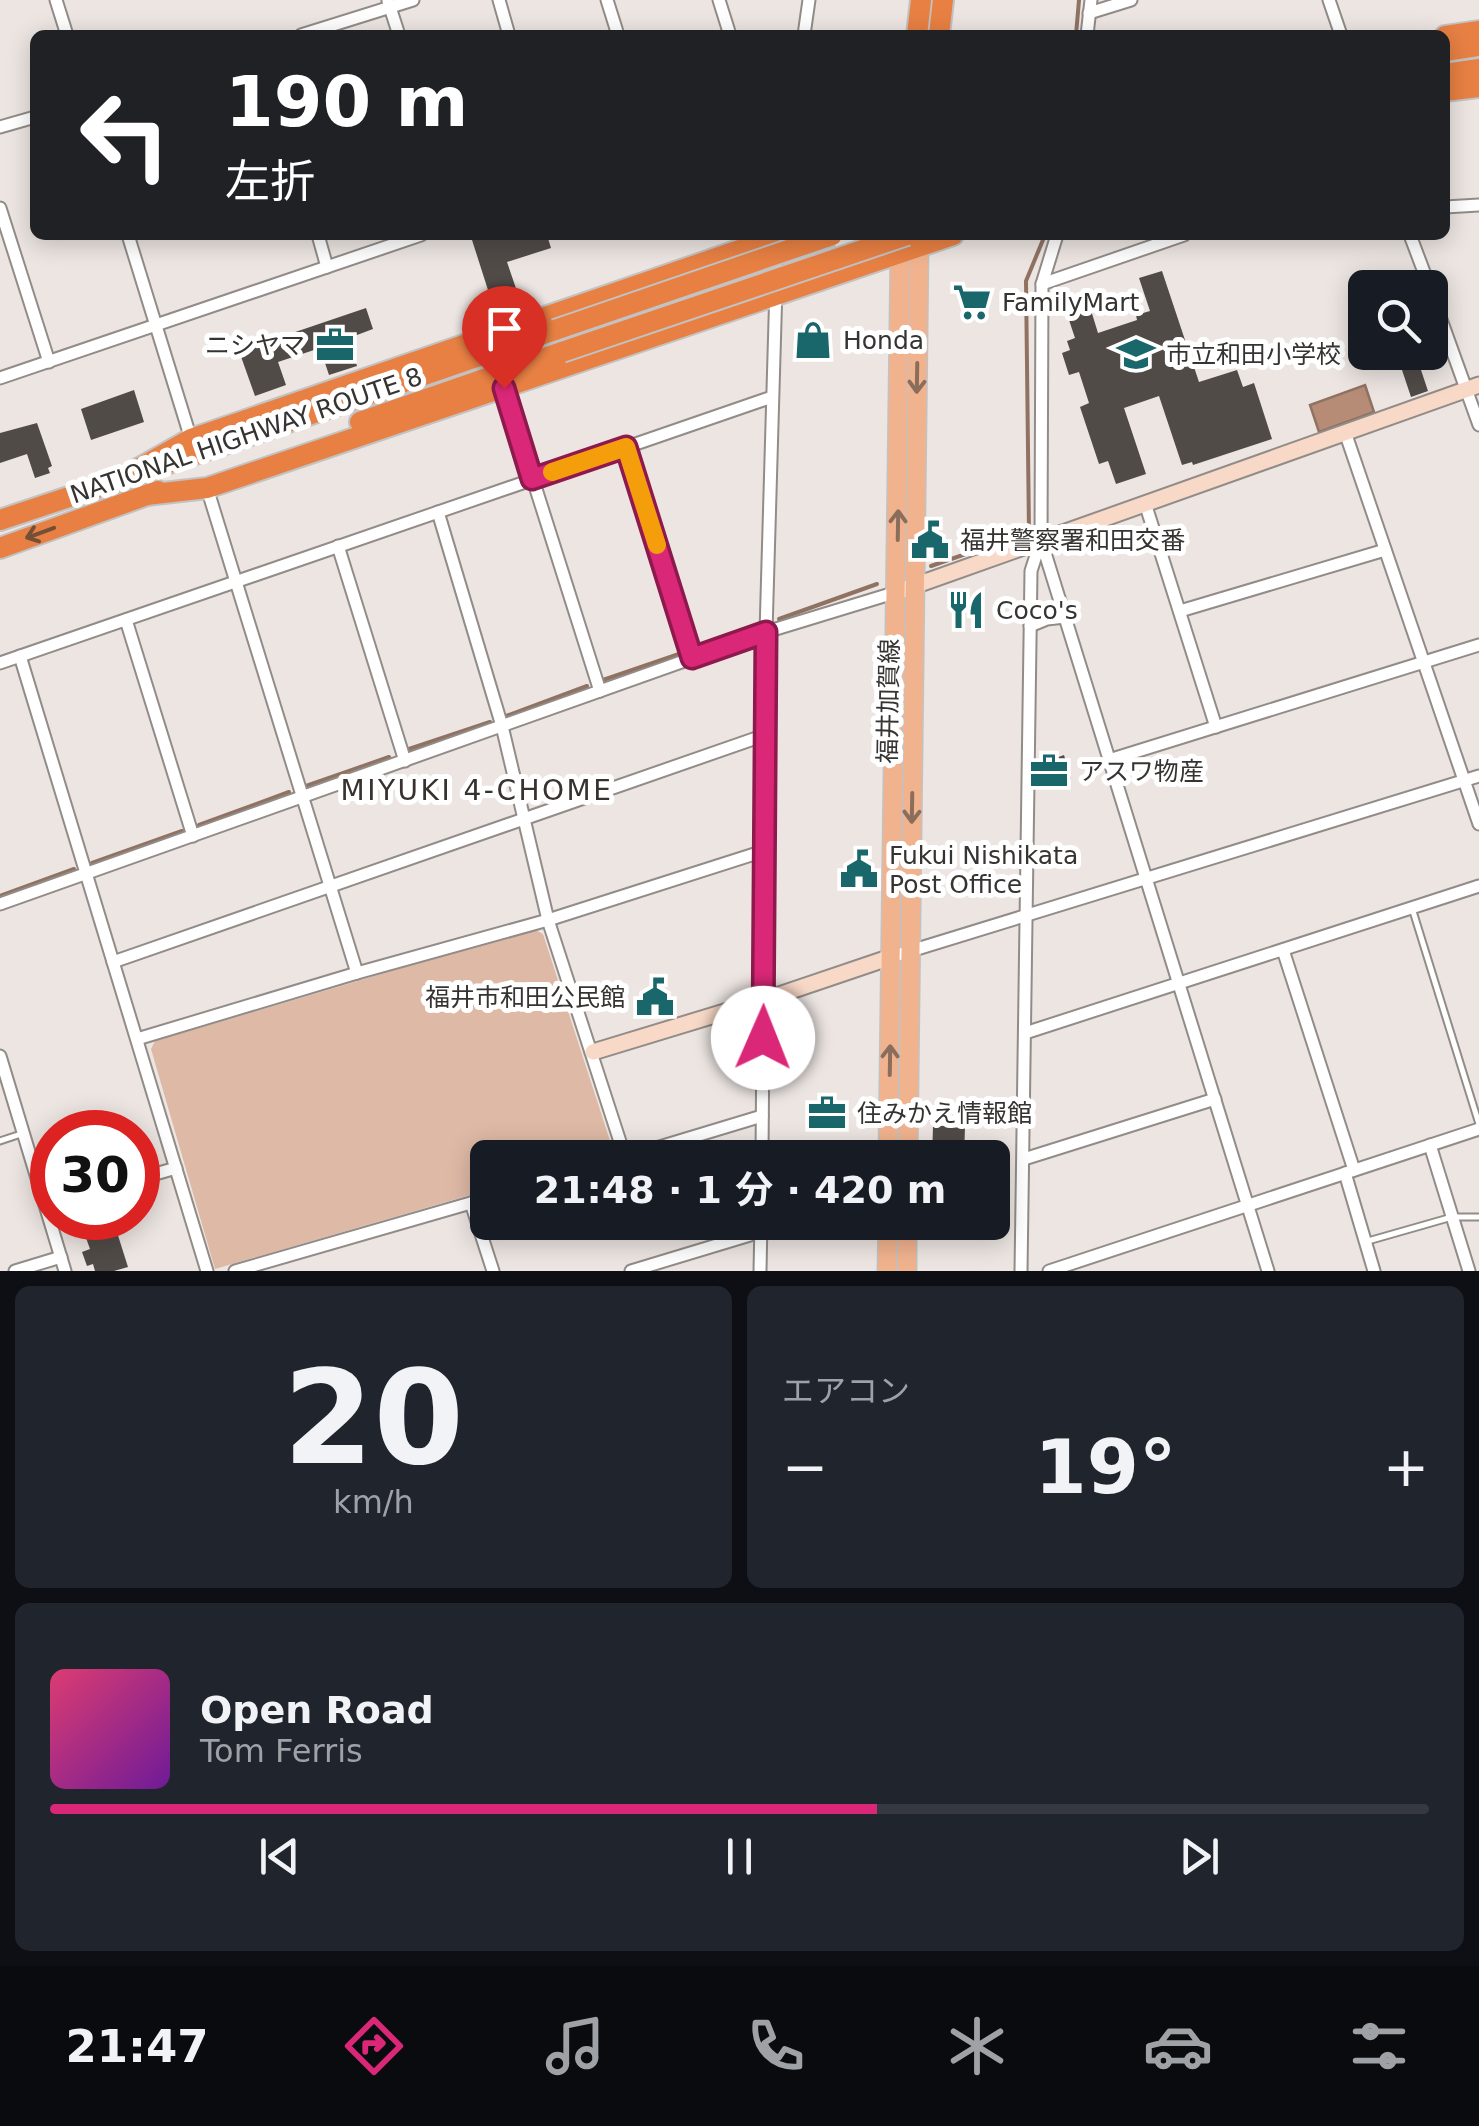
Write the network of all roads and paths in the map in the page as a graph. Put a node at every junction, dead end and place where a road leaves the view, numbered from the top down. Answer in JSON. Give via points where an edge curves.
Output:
{"nodes":[{"id":1,"x":56,"y":0,"type":"edge"},
{"id":2,"x":413,"y":0,"type":"edge"},
{"id":3,"x":499,"y":0,"type":"edge"},
{"id":4,"x":608,"y":0,"type":"edge"},
{"id":5,"x":719,"y":0,"type":"edge"},
{"id":6,"x":808,"y":0,"type":"edge"},
{"id":7,"x":922,"y":0,"type":"edge"},
{"id":8,"x":943,"y":0,"type":"edge"},
{"id":9,"x":1131,"y":0,"type":"edge"},
{"id":10,"x":1329,"y":0,"type":"edge"},
{"id":11,"x":389,"y":4,"type":"edge"},
{"id":12,"x":1090,"y":6,"type":"edge"},
{"id":13,"x":65,"y":30,"type":"edge"},
{"id":14,"x":314,"y":30,"type":"edge"},
{"id":15,"x":397,"y":30,"type":"edge"},
{"id":16,"x":508,"y":30,"type":"edge"},
{"id":17,"x":617,"y":30,"type":"edge"},
{"id":18,"x":728,"y":30,"type":"edge"},
{"id":19,"x":805,"y":30,"type":"edge"},
{"id":20,"x":918,"y":30,"type":"edge"},
{"id":21,"x":940,"y":30,"type":"edge"},
{"id":22,"x":1340,"y":30,"type":"edge"},
{"id":23,"x":1479,"y":31,"type":"edge"},
{"id":24,"x":1450,"y":35,"type":"edge"},
{"id":25,"x":1479,"y":46,"type":"edge"},
{"id":26,"x":1450,"y":50,"type":"edge"},
{"id":27,"x":1479,"y":70,"type":"edge"},
{"id":28,"x":1450,"y":73,"type":"edge"},
{"id":29,"x":1479,"y":87,"type":"edge"},
{"id":30,"x":1450,"y":90,"type":"edge"},
{"id":31,"x":30,"y":118,"type":"edge"},
{"id":32,"x":0,"y":127,"type":"edge"},
{"id":33,"x":1479,"y":205,"type":"edge"},
{"id":34,"x":1450,"y":207,"type":"edge"},
{"id":35,"x":0,"y":208,"type":"edge"},
{"id":36,"x":130,"y":240,"type":"edge"},
{"id":37,"x":319,"y":240,"type":"edge"},
{"id":38,"x":406,"y":240,"type":"edge"},
{"id":39,"x":768,"y":240,"type":"edge"},
{"id":40,"x":780,"y":240,"type":"edge"},
{"id":41,"x":817,"y":240,"type":"edge"},
{"id":42,"x":1055,"y":240,"type":"edge"},
{"id":43,"x":1170,"y":240,"type":"edge"},
{"id":44,"x":1412,"y":240,"type":"edge"},
{"id":45,"x":909,"y":241,"type":"edge"},
{"id":46,"x":327,"y":267,"type":"junction"},
{"id":47,"x":1423,"y":270,"type":"edge"},
{"id":48,"x":1042,"y":284,"type":"junction"},
{"id":49,"x":775,"y":297,"type":"junction"},
{"id":50,"x":156,"y":326,"type":"junction"},
{"id":51,"x":1448,"y":329,"type":"edge"},
{"id":52,"x":50,"y":362,"type":"junction"},
{"id":53,"x":0,"y":378,"type":"edge"},
{"id":54,"x":1473,"y":387,"type":"edge"},
{"id":55,"x":504,"y":388,"type":"junction"},
{"id":56,"x":772,"y":397,"type":"junction"},
{"id":57,"x":1479,"y":425,"type":"edge"},
{"id":58,"x":1345,"y":432,"type":"junction"},
{"id":59,"x":191,"y":439,"type":"junction"},
{"id":60,"x":626,"y":447,"type":"junction"},
{"id":61,"x":532,"y":479,"type":"junction"},
{"id":62,"x":115,"y":482,"type":"junction"},
{"id":63,"x":207,"y":488,"type":"junction"},
{"id":64,"x":146,"y":496,"type":"junction"},
{"id":65,"x":1145,"y":503,"type":"junction"},
{"id":66,"x":438,"y":512,"type":"junction"},
{"id":67,"x":0,"y":520,"type":"edge"},
{"id":68,"x":1041,"y":540,"type":"junction"},
{"id":69,"x":338,"y":546,"type":"junction"},
{"id":70,"x":0,"y":548,"type":"edge"},
{"id":71,"x":1385,"y":550,"type":"junction"},
{"id":72,"x":236,"y":582,"type":"junction"},
{"id":73,"x":905,"y":590,"type":"junction"},
{"id":74,"x":1180,"y":612,"type":"junction"},
{"id":75,"x":1065,"y":617,"type":"junction"},
{"id":76,"x":126,"y":620,"type":"junction"},
{"id":77,"x":1030,"y":626,"type":"junction"},
{"id":78,"x":766,"y":632,"type":"junction"},
{"id":79,"x":1479,"y":645,"type":"edge"},
{"id":80,"x":20,"y":656,"type":"junction"},
{"id":81,"x":692,"y":658,"type":"junction"},
{"id":82,"x":0,"y":662,"type":"edge"},
{"id":83,"x":1424,"y":662,"type":"junction"},
{"id":84,"x":600,"y":691,"type":"junction"},
{"id":85,"x":502,"y":726,"type":"junction"},
{"id":86,"x":1216,"y":726,"type":"junction"},
{"id":87,"x":766,"y":735,"type":"junction"},
{"id":88,"x":1110,"y":760,"type":"junction"},
{"id":89,"x":405,"y":761,"type":"junction"},
{"id":90,"x":1479,"y":776,"type":"edge"},
{"id":91,"x":1464,"y":781,"type":"junction"},
{"id":92,"x":302,"y":798,"type":"junction"},
{"id":93,"x":524,"y":819,"type":"junction"},
{"id":94,"x":1479,"y":824,"type":"edge"},
{"id":95,"x":193,"y":836,"type":"junction"},
{"id":96,"x":764,"y":851,"type":"junction"},
{"id":97,"x":86,"y":874,"type":"junction"},
{"id":98,"x":1146,"y":878,"type":"junction"},
{"id":99,"x":1479,"y":886,"type":"edge"},
{"id":100,"x":330,"y":888,"type":"junction"},
{"id":101,"x":0,"y":904,"type":"edge"},
{"id":102,"x":1412,"y":908,"type":"junction"},
{"id":103,"x":1025,"y":916,"type":"junction"},
{"id":104,"x":548,"y":920,"type":"junction"},
{"id":105,"x":910,"y":950,"type":"junction"},
{"id":106,"x":1283,"y":950,"type":"junction"},
{"id":107,"x":891,"y":957,"type":"junction"},
{"id":108,"x":113,"y":962,"type":"junction"},
{"id":109,"x":357,"y":973,"type":"junction"},
{"id":110,"x":1179,"y":984,"type":"junction"},
{"id":111,"x":764,"y":1000,"type":"junction"},
{"id":112,"x":1025,"y":1034,"type":"junction"},
{"id":113,"x":137,"y":1039,"type":"junction"},
{"id":114,"x":592,"y":1052,"type":"junction"},
{"id":115,"x":0,"y":1056,"type":"edge"},
{"id":116,"x":1215,"y":1099,"type":"junction"},
{"id":117,"x":762,"y":1116,"type":"junction"},
{"id":118,"x":1479,"y":1127,"type":"edge"},
{"id":119,"x":23,"y":1133,"type":"junction"},
{"id":120,"x":619,"y":1140,"type":"edge"},
{"id":121,"x":681,"y":1140,"type":"edge"},
{"id":122,"x":762,"y":1140,"type":"edge"},
{"id":123,"x":888,"y":1140,"type":"edge"},
{"id":124,"x":908,"y":1140,"type":"edge"},
{"id":125,"x":0,"y":1141,"type":"edge"},
{"id":126,"x":1430,"y":1145,"type":"junction"},
{"id":127,"x":30,"y":1153,"type":"edge"},
{"id":128,"x":1024,"y":1158,"type":"junction"},
{"id":129,"x":176,"y":1168,"type":"junction"},
{"id":130,"x":1349,"y":1172,"type":"junction"},
{"id":131,"x":160,"y":1173,"type":"edge"},
{"id":132,"x":470,"y":1204,"type":"edge"},
{"id":133,"x":1248,"y":1205,"type":"junction"},
{"id":134,"x":1479,"y":1217,"type":"edge"},
{"id":135,"x":1452,"y":1218,"type":"junction"},
{"id":136,"x":56,"y":1240,"type":"edge"},
{"id":137,"x":483,"y":1240,"type":"edge"},
{"id":138,"x":722,"y":1240,"type":"edge"},
{"id":139,"x":760,"y":1240,"type":"edge"},
{"id":140,"x":888,"y":1240,"type":"edge"},
{"id":141,"x":907,"y":1240,"type":"edge"},
{"id":142,"x":1365,"y":1242,"type":"junction"},
{"id":143,"x":60,"y":1257,"type":"junction"},
{"id":144,"x":15,"y":1271,"type":"edge"},
{"id":145,"x":65,"y":1271,"type":"edge"},
{"id":146,"x":207,"y":1271,"type":"edge"},
{"id":147,"x":236,"y":1271,"type":"edge"},
{"id":148,"x":493,"y":1271,"type":"edge"},
{"id":149,"x":631,"y":1271,"type":"edge"},
{"id":150,"x":760,"y":1271,"type":"edge"},
{"id":151,"x":887,"y":1271,"type":"edge"},
{"id":152,"x":907,"y":1271,"type":"edge"},
{"id":153,"x":1021,"y":1271,"type":"edge"},
{"id":154,"x":1049,"y":1271,"type":"edge"},
{"id":155,"x":1268,"y":1271,"type":"edge"},
{"id":156,"x":1374,"y":1271,"type":"edge"},
{"id":157,"x":1469,"y":1271,"type":"edge"}],
"edges":[{"from":1,"to":13,"type":"street"},
{"from":2,"to":11,"type":"street"},
{"from":3,"to":16,"type":"street"},
{"from":4,"to":17,"type":"street"},
{"from":5,"to":18,"type":"street"},
{"from":6,"to":19,"type":"street"},
{"from":7,"to":20,"type":"highway"},
{"from":8,"to":21,"type":"highway"},
{"from":9,"to":12,"type":"street"},
{"from":10,"to":22,"type":"street"},
{"from":11,"to":14,"type":"street"},
{"from":11,"to":15,"type":"street"},
{"from":23,"to":24,"type":"highway"},
{"from":25,"to":26,"type":"highway"},
{"from":27,"to":28,"type":"highway"},
{"from":29,"to":30,"type":"highway"},
{"from":31,"to":32,"type":"street"},
{"from":33,"to":34,"type":"street"},
{"from":35,"to":52,"type":"street"},
{"from":36,"to":50,"type":"street"},
{"from":37,"to":46,"type":"street"},
{"from":38,"to":46,"type":"street"},
{"from":39,"to":59,"type":"highway"},
{"from":40,"to":49,"type":"street"},
{"from":41,"to":62,"type":"highway","name":"NATIONAL HIGHWAY ROUTE 8","bridge":true},
{"from":42,"to":48,"type":"street"},
{"from":43,"to":48,"type":"street"},
{"from":44,"to":47,"type":"street"},
{"from":45,"to":49,"type":"highway"},
{"from":45,"to":64,"type":"highway","name":"NATIONAL HIGHWAY ROUTE 8","bridge":true},
{"from":45,"to":73,"type":"main road","name":"福井加賀線"},
{"from":46,"to":50,"type":"street"},
{"from":48,"to":68,"type":"street"},
{"from":49,"to":55,"type":"highway"},
{"from":49,"to":56,"type":"street"},
{"from":50,"to":52,"type":"street"},
{"from":50,"to":59,"type":"street"},
{"from":51,"to":54,"type":"street"},
{"from":52,"to":53,"type":"street"},
{"from":54,"to":57,"type":"street"},
{"from":54,"to":58,"type":"street"},
{"from":55,"to":61,"type":"street"},
{"from":55,"to":63,"type":"highway"},
{"from":56,"to":60,"type":"street"},
{"from":56,"to":78,"type":"street"},
{"from":58,"to":65,"type":"street"},
{"from":58,"to":71,"type":"street"},
{"from":59,"to":62,"type":"highway"},
{"from":60,"to":61,"type":"street"},
{"from":60,"to":81,"type":"street"},
{"from":61,"to":66,"type":"street"},
{"from":61,"to":84,"type":"street"},
{"from":62,"to":67,"type":"highway","name":"NATIONAL HIGHWAY ROUTE 8"},
{"from":63,"to":64,"type":"highway"},
{"from":63,"to":72,"type":"street"},
{"from":64,"to":70,"type":"highway","name":"NATIONAL HIGHWAY ROUTE 8","one_way":true},
{"from":65,"to":68,"type":"street"},
{"from":65,"to":74,"type":"street"},
{"from":66,"to":69,"type":"street"},
{"from":66,"to":85,"type":"street"},
{"from":68,"to":73,"type":"street"},
{"from":68,"to":75,"type":"street"},
{"from":68,"to":77,"type":"street","via":[[1031,570]]},
{"from":69,"to":72,"type":"street"},
{"from":69,"to":89,"type":"street"},
{"from":71,"to":74,"type":"street"},
{"from":71,"to":83,"type":"street"},
{"from":72,"to":76,"type":"street"},
{"from":72,"to":92,"type":"street"},
{"from":73,"to":78,"type":"street"},
{"from":73,"to":105,"type":"main road","name":"福井加賀線","one_way":true},
{"from":73,"to":107,"type":"main road","name":"福井加賀線"},
{"from":74,"to":86,"type":"street"},
{"from":75,"to":77,"type":"street"},
{"from":75,"to":88,"type":"street"},
{"from":76,"to":80,"type":"street"},
{"from":76,"to":95,"type":"street"},
{"from":77,"to":103,"type":"street"},
{"from":78,"to":81,"type":"street"},
{"from":78,"to":87,"type":"street"},
{"from":79,"to":83,"type":"street"},
{"from":80,"to":82,"type":"street"},
{"from":80,"to":97,"type":"street"},
{"from":81,"to":84,"type":"street"},
{"from":83,"to":86,"type":"street"},
{"from":83,"to":91,"type":"street"},
{"from":84,"to":85,"type":"street"},
{"from":85,"to":89,"type":"street"},
{"from":85,"to":93,"type":"street"},
{"from":86,"to":88,"type":"street"},
{"from":87,"to":93,"type":"street"},
{"from":87,"to":96,"type":"street"},
{"from":88,"to":98,"type":"street"},
{"from":89,"to":92,"type":"street"},
{"from":90,"to":91,"type":"street"},
{"from":91,"to":94,"type":"street"},
{"from":91,"to":98,"type":"street"},
{"from":92,"to":95,"type":"street"},
{"from":92,"to":100,"type":"street"},
{"from":93,"to":100,"type":"street"},
{"from":93,"to":104,"type":"street"},
{"from":95,"to":97,"type":"street"},
{"from":96,"to":104,"type":"street"},
{"from":96,"to":111,"type":"street"},
{"from":97,"to":101,"type":"street"},
{"from":97,"to":108,"type":"street"},
{"from":98,"to":103,"type":"street"},
{"from":98,"to":110,"type":"street"},
{"from":99,"to":102,"type":"street"},
{"from":100,"to":108,"type":"street"},
{"from":100,"to":109,"type":"street"},
{"from":102,"to":106,"type":"street"},
{"from":102,"to":118,"type":"lane"},
{"from":103,"to":105,"type":"street"},
{"from":103,"to":112,"type":"street"},
{"from":104,"to":109,"type":"street"},
{"from":104,"to":114,"type":"street"},
{"from":105,"to":107,"type":"street"},
{"from":105,"to":124,"type":"main road","name":"福井加賀線"},
{"from":106,"to":110,"type":"street"},
{"from":106,"to":130,"type":"street"},
{"from":107,"to":111,"type":"street"},
{"from":123,"to":107,"type":"main road","name":"福井加賀線","one_way":true},
{"from":108,"to":113,"type":"street"},
{"from":109,"to":113,"type":"street"},
{"from":110,"to":112,"type":"street"},
{"from":110,"to":116,"type":"street"},
{"from":111,"to":114,"type":"street"},
{"from":111,"to":117,"type":"street"},
{"from":112,"to":128,"type":"street"},
{"from":113,"to":129,"type":"street"},
{"from":114,"to":120,"type":"street"},
{"from":115,"to":119,"type":"street"},
{"from":116,"to":128,"type":"street"},
{"from":116,"to":133,"type":"street"},
{"from":117,"to":121,"type":"street"},
{"from":117,"to":122,"type":"street"},
{"from":118,"to":126,"type":"street"},
{"from":119,"to":125,"type":"lane"},
{"from":119,"to":127,"type":"street"},
{"from":126,"to":130,"type":"street"},
{"from":126,"to":135,"type":"street"},
{"from":128,"to":153,"type":"street"},
{"from":129,"to":131,"type":"street"},
{"from":129,"to":146,"type":"street"},
{"from":130,"to":133,"type":"street"},
{"from":130,"to":142,"type":"street"},
{"from":132,"to":147,"type":"street"},
{"from":133,"to":154,"type":"street"},
{"from":133,"to":155,"type":"street"},
{"from":134,"to":135,"type":"lane"},
{"from":135,"to":142,"type":"lane"},
{"from":135,"to":157,"type":"street"},
{"from":136,"to":143,"type":"street"},
{"from":137,"to":148,"type":"street"},
{"from":138,"to":149,"type":"street"},
{"from":139,"to":150,"type":"street"},
{"from":140,"to":151,"type":"main road"},
{"from":141,"to":152,"type":"main road"},
{"from":142,"to":156,"type":"street"},
{"from":143,"to":144,"type":"street"},
{"from":143,"to":145,"type":"street"}]}
